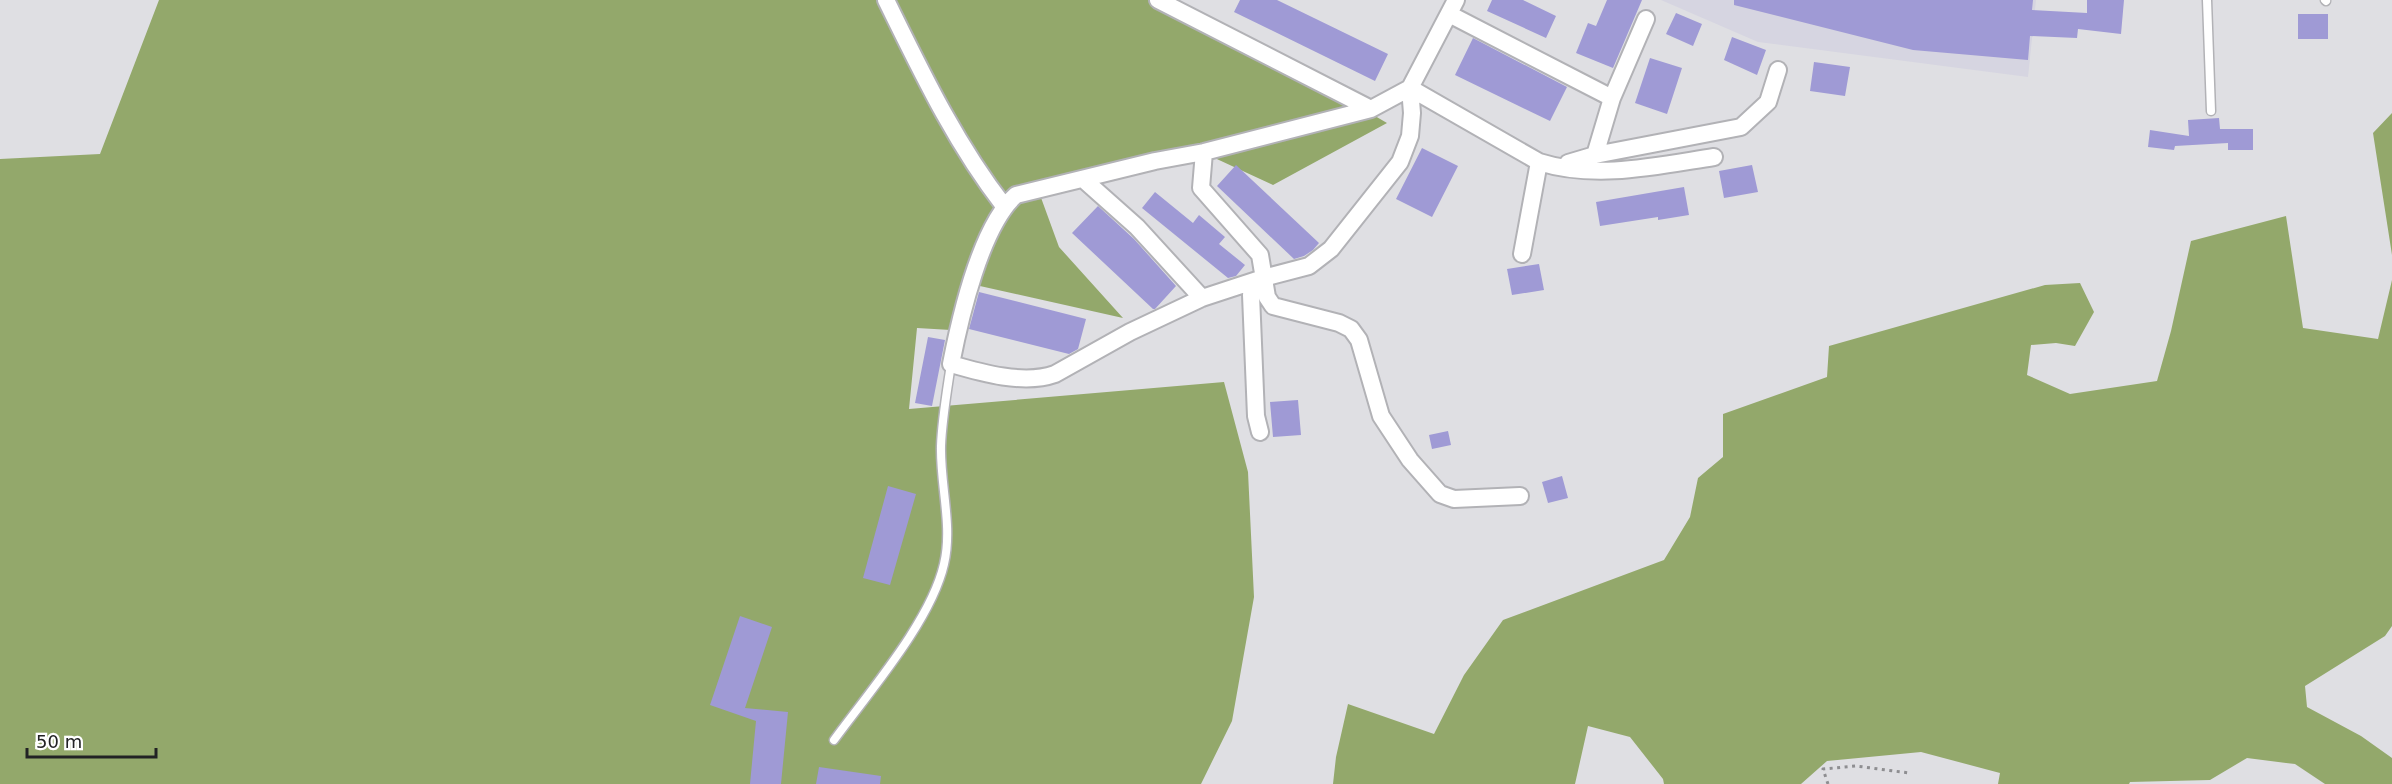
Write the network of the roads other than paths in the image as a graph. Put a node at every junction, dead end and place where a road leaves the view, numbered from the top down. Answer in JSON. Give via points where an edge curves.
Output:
{"nodes":[{"id":1,"x":886,"y":0,"type":"edge"},
{"id":2,"x":1158,"y":0,"type":"edge"},
{"id":3,"x":2206,"y":0,"type":"edge"},
{"id":4,"x":1453,"y":7,"type":"edge"},
{"id":5,"x":1646,"y":19,"type":"dead end"},
{"id":6,"x":1778,"y":70,"type":"dead end"},
{"id":7,"x":1410,"y":88,"type":"junction"},
{"id":8,"x":1612,"y":98,"type":"junction"},
{"id":9,"x":1371,"y":109,"type":"junction"},
{"id":10,"x":2211,"y":111,"type":"dead end"},
{"id":11,"x":1204,"y":152,"type":"junction"},
{"id":12,"x":1595,"y":155,"type":"junction"},
{"id":13,"x":1714,"y":157,"type":"dead end"},
{"id":14,"x":1539,"y":162,"type":"junction"},
{"id":15,"x":1555,"y":167,"type":"junction"},
{"id":16,"x":1083,"y":179,"type":"junction"},
{"id":17,"x":1004,"y":206,"type":"junction"},
{"id":18,"x":1522,"y":254,"type":"dead end"},
{"id":19,"x":1263,"y":278,"type":"junction"},
{"id":20,"x":1202,"y":298,"type":"junction"},
{"id":21,"x":951,"y":364,"type":"junction"},
{"id":22,"x":1260,"y":432,"type":"dead end"},
{"id":23,"x":1520,"y":496,"type":"dead end"},
{"id":24,"x":834,"y":740,"type":"dead end"}],
"edges":[{"from":1,"to":17,"type":"street","via":[[937,103]]},
{"from":2,"to":9,"type":"street"},
{"from":3,"to":10,"type":"lane"},
{"from":4,"to":7,"type":"street"},
{"from":4,"to":8,"type":"street"},
{"from":5,"to":8,"type":"street"},
{"from":6,"to":12,"type":"street","via":[[1768,102],[1741,127]]},
{"from":7,"to":9,"type":"street"},
{"from":7,"to":14,"type":"street"},
{"from":7,"to":19,"type":"street","via":[[1410,136],[1400,162],[1387,179],[1331,249],[1316,261]]},
{"from":8,"to":12,"type":"street"},
{"from":9,"to":11,"type":"street"},
{"from":11,"to":16,"type":"street"},
{"from":11,"to":19,"type":"street","via":[[1201,188],[1260,255]]},
{"from":12,"to":15,"type":"street"},
{"from":13,"to":15,"type":"street","via":[[1625,171]]},
{"from":14,"to":15,"type":"street"},
{"from":14,"to":18,"type":"street"},
{"from":16,"to":17,"type":"street","via":[[1017,195]]},
{"from":16,"to":20,"type":"street","via":[[1137,227]]},
{"from":17,"to":21,"type":"street","via":[[963,304]]},
{"from":19,"to":20,"type":"street"},
{"from":19,"to":22,"type":"street","via":[[1251,295]]},
{"from":19,"to":23,"type":"street","via":[[1273,306],[1351,329],[1359,340],[1381,416],[1410,460],[1440,494],[1454,499]]},
{"from":20,"to":21,"type":"street","via":[[1043,378],[1012,377]]},
{"from":21,"to":24,"type":"lane","via":[[941,445],[948,541],[939,581],[911,635]]}]}
